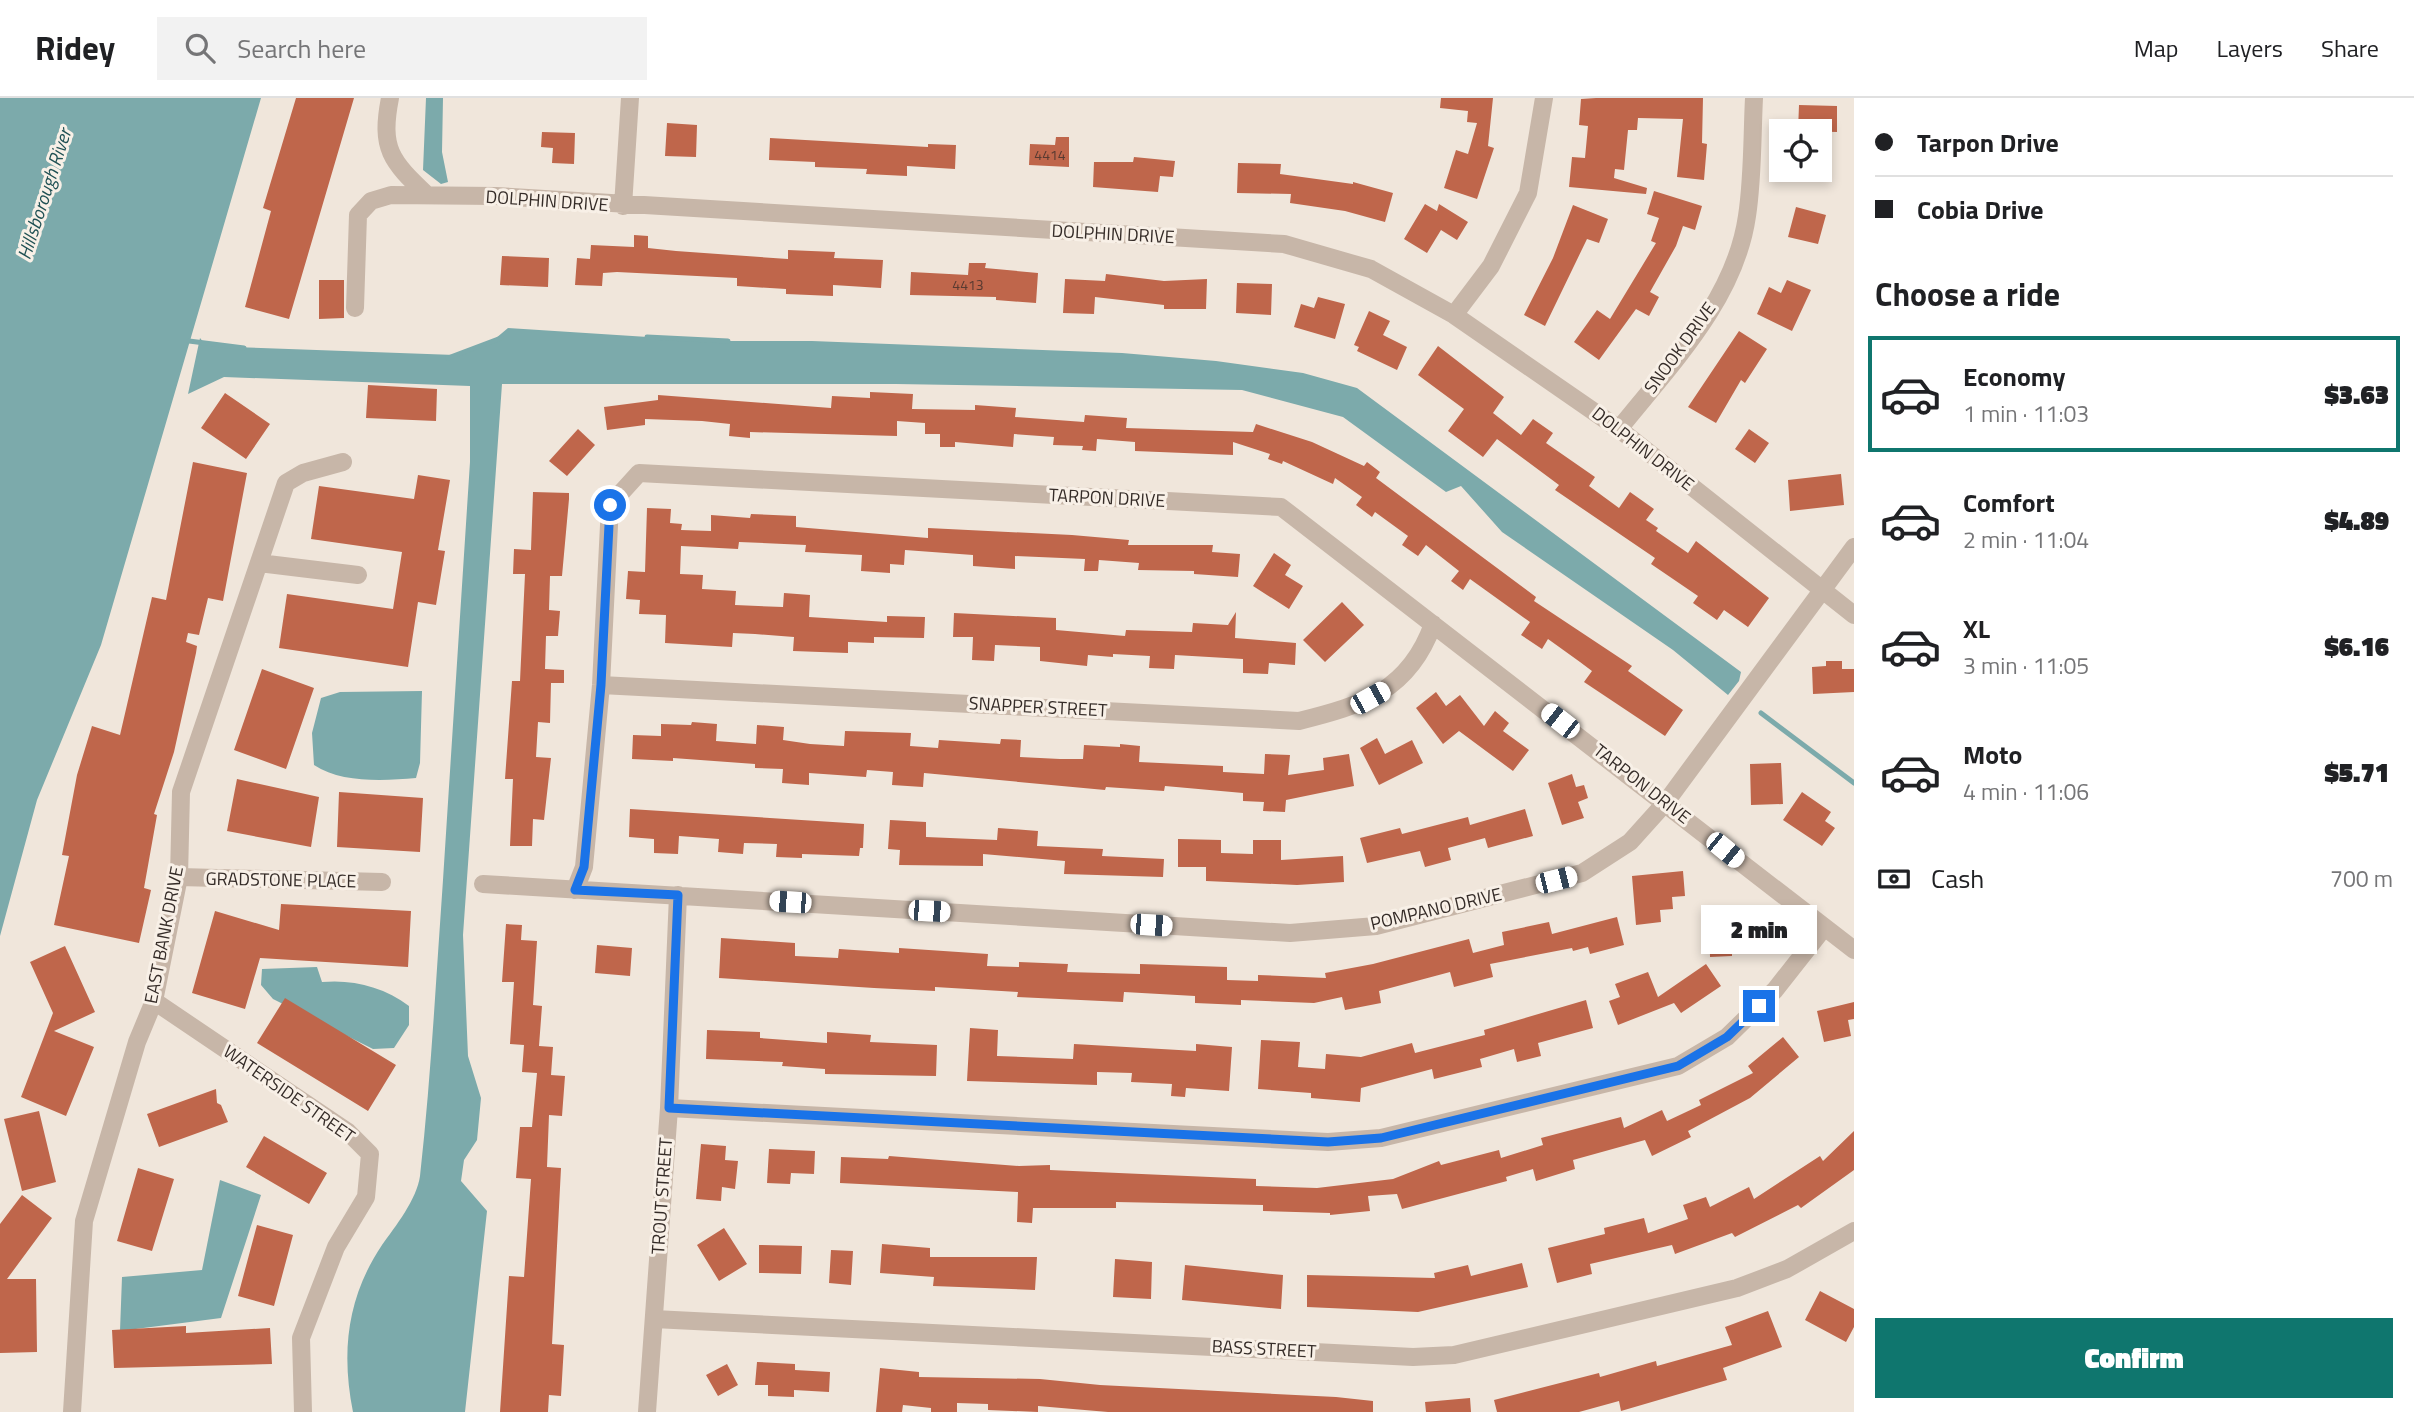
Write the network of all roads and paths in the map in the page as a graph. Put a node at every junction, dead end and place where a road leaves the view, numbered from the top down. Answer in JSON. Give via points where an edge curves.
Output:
{"nodes":[{"id":1,"x":390,"y":98,"type":"edge"},
{"id":2,"x":630,"y":98,"type":"edge"},
{"id":3,"x":1544,"y":98,"type":"edge"},
{"id":4,"x":1754,"y":98,"type":"edge"},
{"id":5,"x":427,"y":195,"type":"junction"},
{"id":6,"x":623,"y":206,"type":"junction"},
{"id":7,"x":355,"y":308,"type":"dead end"},
{"id":8,"x":1454,"y":315,"type":"junction"},
{"id":9,"x":1619,"y":429,"type":"junction"},
{"id":10,"x":343,"y":462,"type":"dead end"},
{"id":11,"x":1854,"y":547,"type":"edge"},
{"id":12,"x":260,"y":563,"type":"junction"},
{"id":13,"x":358,"y":575,"type":"dead end"},
{"id":14,"x":1820,"y":590,"type":"junction"},
{"id":15,"x":1854,"y":615,"type":"edge"},
{"id":16,"x":1433,"y":624,"type":"junction"},
{"id":17,"x":601,"y":685,"type":"junction"},
{"id":18,"x":1666,"y":802,"type":"junction"},
{"id":19,"x":179,"y":877,"type":"junction"},
{"id":20,"x":382,"y":882,"type":"dead end"},
{"id":21,"x":483,"y":884,"type":"dead end"},
{"id":22,"x":575,"y":890,"type":"junction"},
{"id":23,"x":678,"y":895,"type":"junction"},
{"id":24,"x":1823,"y":929,"type":"junction"},
{"id":25,"x":1854,"y":950,"type":"edge"},
{"id":26,"x":153,"y":1001,"type":"junction"},
{"id":27,"x":669,"y":1108,"type":"junction"},
{"id":28,"x":1854,"y":1231,"type":"edge"},
{"id":29,"x":653,"y":1319,"type":"junction"},
{"id":30,"x":72,"y":1412,"type":"edge"},
{"id":31,"x":303,"y":1412,"type":"edge"},
{"id":32,"x":648,"y":1412,"type":"edge"}],
"edges":[{"from":1,"to":5,"type":"street","via":[[387,149],[402,172]]},
{"from":2,"to":6,"type":"street"},
{"from":3,"to":8,"type":"street","via":[[1528,193],[1491,266]]},
{"from":4,"to":9,"type":"street","name":"SNOOK DRIVE","via":[[1748,216],[1736,262],[1707,317]]},
{"from":5,"to":6,"type":"street","name":"DOLPHIN DRIVE"},
{"from":5,"to":7,"type":"street","name":"DOLPHIN DRIVE","via":[[391,195],[370,201],[358,215]]},
{"from":6,"to":8,"type":"street","name":"DOLPHIN DRIVE","via":[[1284,244],[1371,269]]},
{"from":8,"to":9,"type":"street","name":"DOLPHIN DRIVE"},
{"from":9,"to":14,"type":"street","name":"DOLPHIN DRIVE"},
{"from":10,"to":12,"type":"street","name":"EAST BANK DRIVE","via":[[303,473],[286,483]]},
{"from":11,"to":14,"type":"street","name":"POMPANO DRIVE"},
{"from":12,"to":13,"type":"street"},
{"from":12,"to":19,"type":"street","name":"EAST BANK DRIVE","via":[[181,792]]},
{"from":14,"to":15,"type":"street","name":"DOLPHIN DRIVE"},
{"from":14,"to":18,"type":"street","name":"POMPANO DRIVE"},
{"from":16,"to":17,"type":"street","name":"SNAPPER STREET","via":[[1423,653],[1389,687],[1350,708],[1299,721]]},
{"from":16,"to":17,"type":"street","name":"TARPON DRIVE","via":[[1281,507],[639,474],[610,505]]},
{"from":16,"to":18,"type":"street","name":"TARPON DRIVE"},
{"from":17,"to":22,"type":"street","name":"TARPON DRIVE","via":[[584,867]]},
{"from":18,"to":23,"type":"street","name":"POMPANO DRIVE","via":[[1630,842],[1582,873],[1376,926],[1290,933]]},
{"from":18,"to":24,"type":"street","name":"TARPON DRIVE"},
{"from":19,"to":20,"type":"street","name":"GRADSTONE PLACE"},
{"from":19,"to":26,"type":"street","name":"EAST BANK DRIVE"},
{"from":21,"to":22,"type":"street","name":"POMPANO DRIVE"},
{"from":22,"to":23,"type":"street","name":"POMPANO DRIVE"},
{"from":23,"to":27,"type":"street","name":"TROUT STREET"},
{"from":24,"to":25,"type":"street","name":"TARPON DRIVE"},
{"from":24,"to":27,"type":"street","via":[[1775,990],[1727,1037],[1678,1066],[1381,1138],[1328,1142]]},
{"from":26,"to":30,"type":"street","name":"EAST BANK DRIVE","via":[[83,1222]]},
{"from":26,"to":31,"type":"street","name":"WATERSIDE STREET","via":[[348,1132],[370,1154],[366,1197],[336,1247],[301,1338]]},
{"from":27,"to":29,"type":"street","name":"TROUT STREET"},
{"from":28,"to":29,"type":"street","name":"BASS STREET","via":[[1787,1269],[1737,1288],[1454,1355],[1413,1357]]},
{"from":29,"to":32,"type":"street","name":"TROUT STREET"}]}
